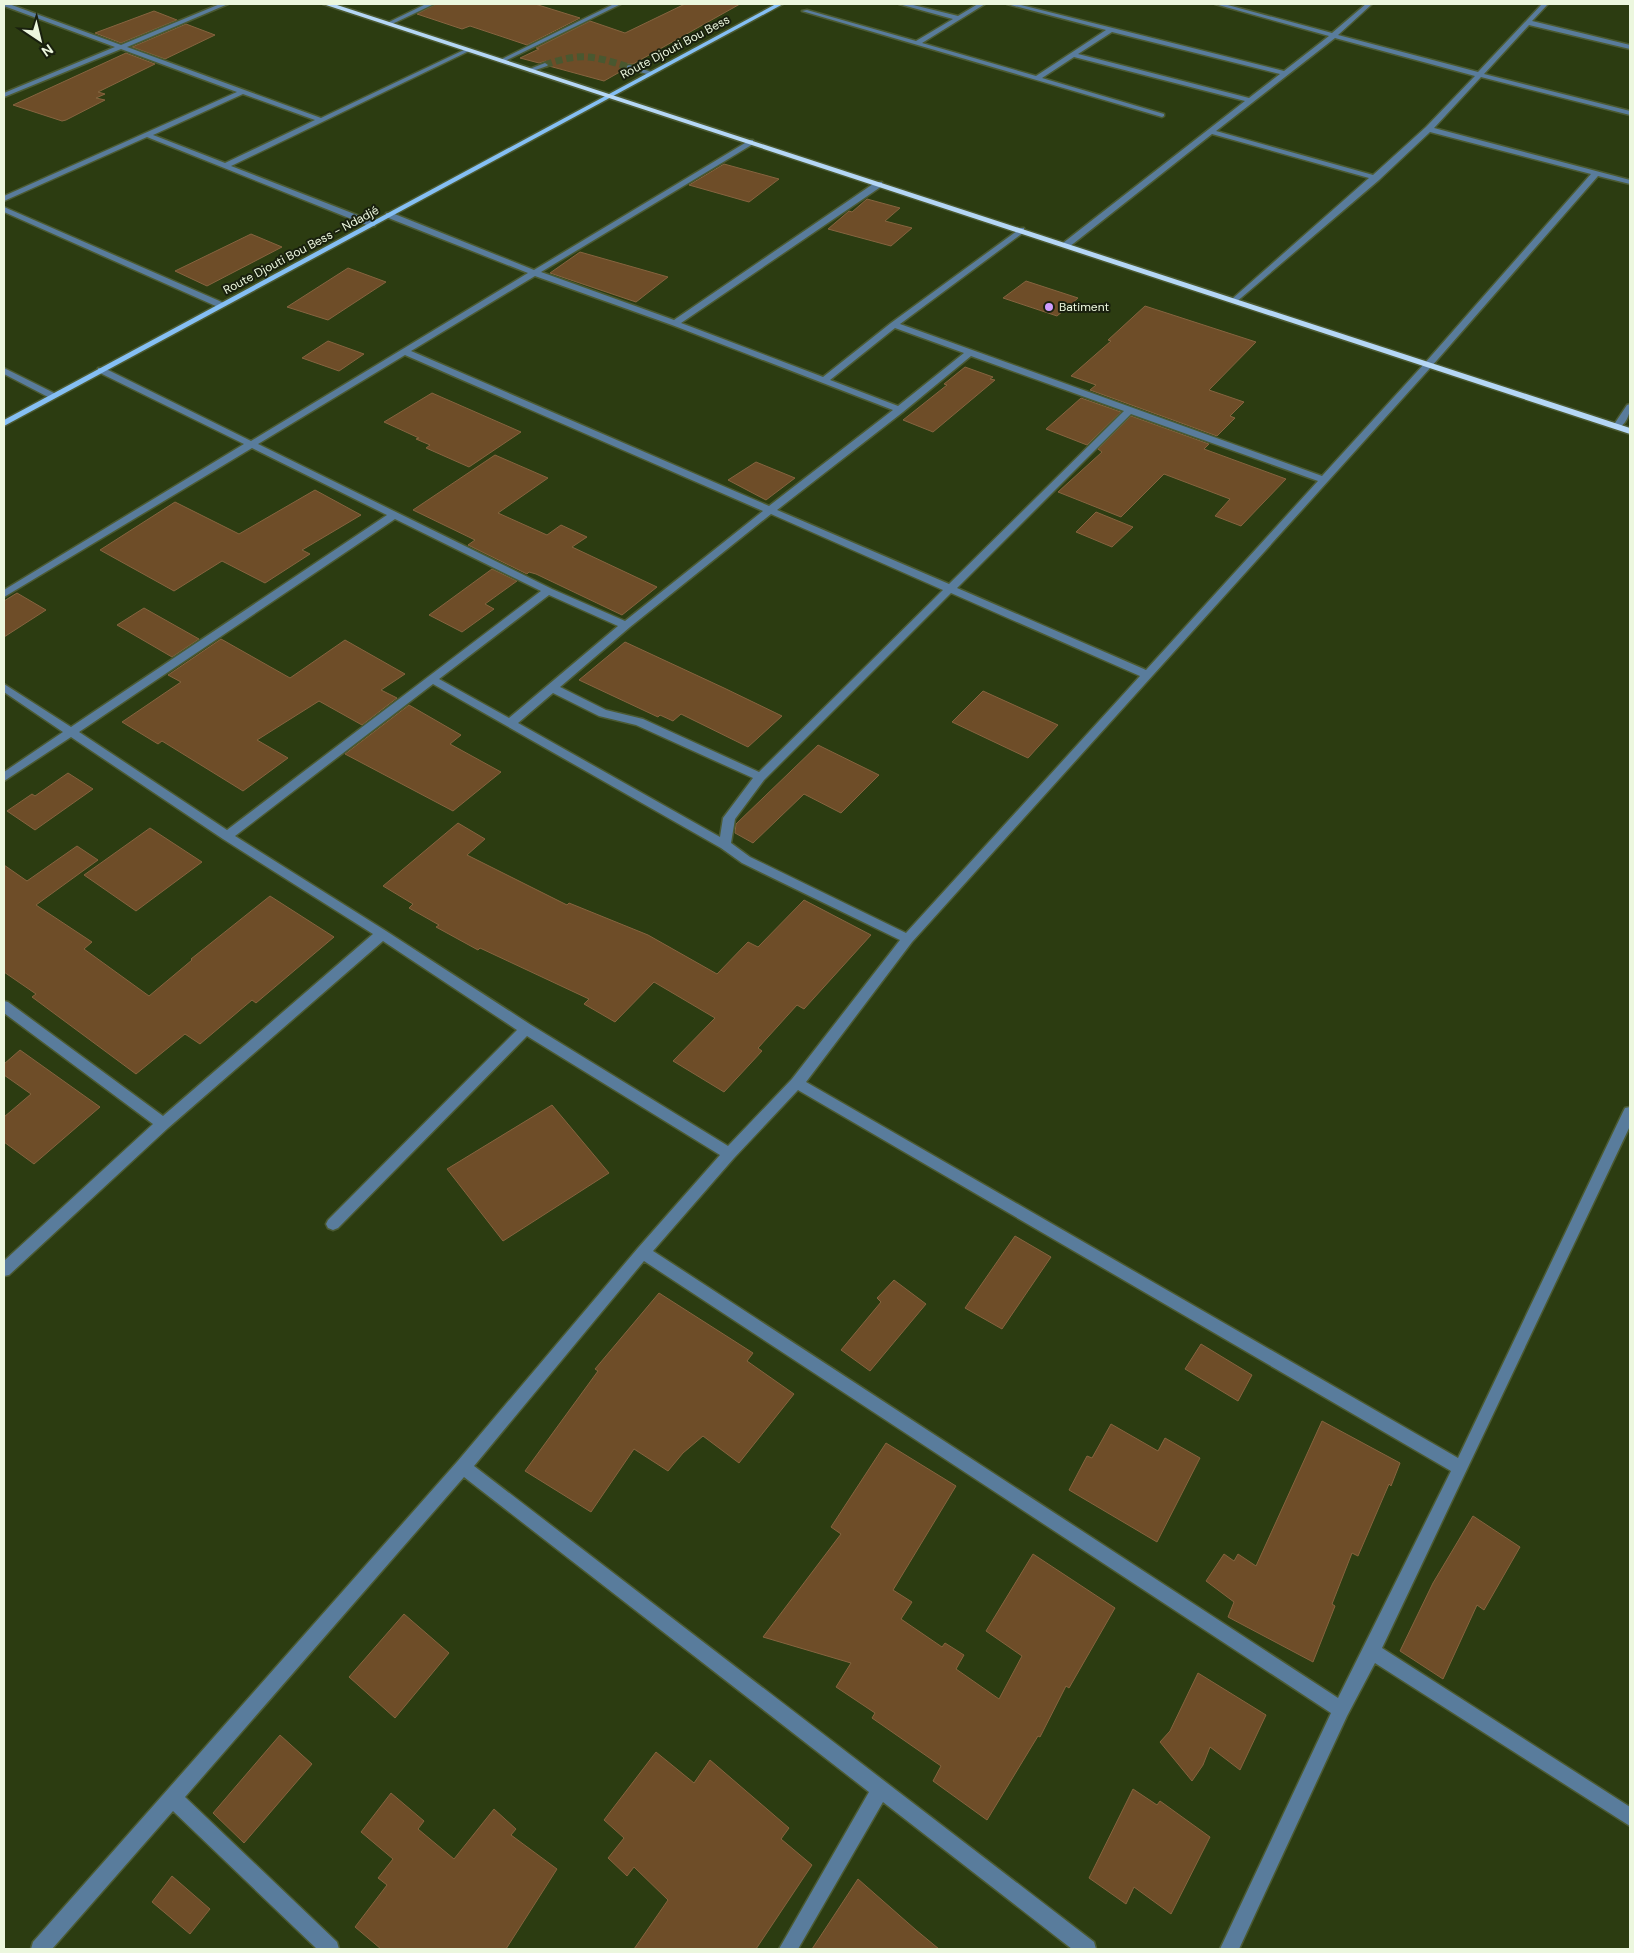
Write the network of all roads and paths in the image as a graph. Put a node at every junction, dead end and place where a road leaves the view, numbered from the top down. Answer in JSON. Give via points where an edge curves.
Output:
{"nodes":[{"id":1,"x":4,"y":4,"type":"edge"},
{"id":2,"x":224,"y":4,"type":"edge"},
{"id":3,"x":327,"y":4,"type":"edge"},
{"id":4,"x":431,"y":4,"type":"edge"},
{"id":5,"x":618,"y":4,"type":"edge"},
{"id":6,"x":780,"y":4,"type":"edge"},
{"id":7,"x":902,"y":4,"type":"edge"},
{"id":8,"x":982,"y":4,"type":"edge"},
{"id":9,"x":1010,"y":4,"type":"edge"},
{"id":10,"x":1218,"y":4,"type":"edge"},
{"id":11,"x":1369,"y":4,"type":"edge"},
{"id":12,"x":1545,"y":4,"type":"edge"},
{"id":13,"x":13,"y":8,"type":"junction"},
{"id":14,"x":805,"y":10,"type":"dead end"},
{"id":15,"x":4,"y":12,"type":"edge"},
{"id":16,"x":958,"y":18,"type":"junction"},
{"id":17,"x":1527,"y":22,"type":"junction"},
{"id":18,"x":388,"y":24,"type":"junction"},
{"id":19,"x":1110,"y":30,"type":"junction"},
{"id":20,"x":1334,"y":35,"type":"junction"},
{"id":21,"x":916,"y":44,"type":"junction"},
{"id":22,"x":120,"y":47,"type":"junction"},
{"id":23,"x":1630,"y":47,"type":"edge"},
{"id":24,"x":468,"y":50,"type":"junction"},
{"id":25,"x":1074,"y":55,"type":"junction"},
{"id":26,"x":501,"y":61,"type":"junction"},
{"id":27,"x":545,"y":65,"type":"tunnel mouth"},
{"id":28,"x":629,"y":67,"type":"tunnel mouth"},
{"id":29,"x":530,"y":70,"type":"junction"},
{"id":30,"x":650,"y":73,"type":"junction"},
{"id":31,"x":1283,"y":73,"type":"junction"},
{"id":32,"x":1480,"y":75,"type":"junction"},
{"id":33,"x":1036,"y":79,"type":"junction"},
{"id":34,"x":244,"y":91,"type":"junction"},
{"id":35,"x":4,"y":95,"type":"edge"},
{"id":36,"x":608,"y":96,"type":"junction"},
{"id":37,"x":1251,"y":100,"type":"junction"},
{"id":38,"x":1630,"y":113,"type":"edge"},
{"id":39,"x":1162,"y":115,"type":"dead end"},
{"id":40,"x":321,"y":120,"type":"junction"},
{"id":41,"x":1429,"y":129,"type":"junction"},
{"id":42,"x":1211,"y":132,"type":"junction"},
{"id":43,"x":147,"y":135,"type":"junction"},
{"id":44,"x":750,"y":142,"type":"junction"},
{"id":45,"x":225,"y":166,"type":"junction"},
{"id":46,"x":1596,"y":173,"type":"junction"},
{"id":47,"x":1376,"y":178,"type":"junction"},
{"id":48,"x":1630,"y":182,"type":"edge"},
{"id":49,"x":879,"y":184,"type":"junction"},
{"id":50,"x":4,"y":199,"type":"edge"},
{"id":51,"x":4,"y":209,"type":"edge"},
{"id":52,"x":389,"y":215,"type":"junction"},
{"id":53,"x":372,"y":224,"type":"junction"},
{"id":54,"x":1021,"y":230,"type":"junction"},
{"id":55,"x":1066,"y":245,"type":"junction"},
{"id":56,"x":535,"y":273,"type":"junction"},
{"id":57,"x":1235,"y":301,"type":"junction"},
{"id":58,"x":221,"y":306,"type":"junction"},
{"id":59,"x":675,"y":323,"type":"junction"},
{"id":60,"x":894,"y":325,"type":"junction"},
{"id":61,"x":404,"y":351,"type":"junction"},
{"id":62,"x":969,"y":353,"type":"junction"},
{"id":63,"x":1428,"y":365,"type":"junction"},
{"id":64,"x":101,"y":370,"type":"junction"},
{"id":65,"x":4,"y":371,"type":"edge"},
{"id":66,"x":823,"y":381,"type":"junction"},
{"id":67,"x":54,"y":396,"type":"junction"},
{"id":68,"x":1630,"y":408,"type":"edge"},
{"id":69,"x":900,"y":410,"type":"junction"},
{"id":70,"x":1130,"y":410,"type":"junction"},
{"id":71,"x":4,"y":423,"type":"edge"},
{"id":72,"x":1617,"y":426,"type":"junction"},
{"id":73,"x":1630,"y":431,"type":"edge"},
{"id":74,"x":251,"y":444,"type":"junction"},
{"id":75,"x":1324,"y":480,"type":"junction"},
{"id":76,"x":770,"y":510,"type":"junction"},
{"id":77,"x":394,"y":515,"type":"junction"},
{"id":78,"x":951,"y":589,"type":"junction"},
{"id":79,"x":548,"y":591,"type":"junction"},
{"id":80,"x":4,"y":594,"type":"edge"},
{"id":81,"x":625,"y":626,"type":"junction"},
{"id":82,"x":1146,"y":674,"type":"junction"},
{"id":83,"x":431,"y":679,"type":"junction"},
{"id":84,"x":4,"y":687,"type":"edge"},
{"id":85,"x":553,"y":688,"type":"junction"},
{"id":86,"x":512,"y":723,"type":"junction"},
{"id":87,"x":71,"y":731,"type":"junction"},
{"id":88,"x":4,"y":776,"type":"edge"},
{"id":89,"x":760,"y":776,"type":"junction"},
{"id":90,"x":227,"y":836,"type":"junction"},
{"id":91,"x":725,"y":845,"type":"junction"},
{"id":92,"x":382,"y":934,"type":"junction"},
{"id":93,"x":908,"y":939,"type":"junction"},
{"id":94,"x":4,"y":1006,"type":"edge"},
{"id":95,"x":526,"y":1029,"type":"junction"},
{"id":96,"x":797,"y":1083,"type":"junction"},
{"id":97,"x":1630,"y":1112,"type":"edge"},
{"id":98,"x":163,"y":1124,"type":"junction"},
{"id":99,"x":729,"y":1154,"type":"junction"},
{"id":100,"x":333,"y":1224,"type":"dead end"},
{"id":101,"x":643,"y":1252,"type":"junction"},
{"id":102,"x":4,"y":1270,"type":"edge"},
{"id":103,"x":463,"y":1467,"type":"junction"},
{"id":104,"x":1461,"y":1468,"type":"junction"},
{"id":105,"x":1372,"y":1651,"type":"junction"},
{"id":106,"x":1341,"y":1710,"type":"junction"},
{"id":107,"x":880,"y":1790,"type":"junction"},
{"id":108,"x":173,"y":1798,"type":"junction"},
{"id":109,"x":1630,"y":1817,"type":"edge"},
{"id":110,"x":40,"y":1949,"type":"edge"},
{"id":111,"x":330,"y":1949,"type":"edge"},
{"id":112,"x":788,"y":1949,"type":"edge"},
{"id":113,"x":1087,"y":1949,"type":"edge"},
{"id":114,"x":1229,"y":1949,"type":"edge"}],
"edges":[{"from":1,"to":13,"type":"street"},
{"from":2,"to":22,"type":"street"},
{"from":3,"to":18,"type":"highway"},
{"from":4,"to":18,"type":"street"},
{"from":5,"to":26,"type":"street"},
{"from":6,"to":30,"type":"main road","name":"Route Djouti Bou Bess"},
{"from":7,"to":16,"type":"street"},
{"from":8,"to":16,"type":"street"},
{"from":9,"to":19,"type":"street"},
{"from":10,"to":20,"type":"street"},
{"from":11,"to":20,"type":"street"},
{"from":12,"to":17,"type":"street"},
{"from":13,"to":15,"type":"street"},
{"from":13,"to":22,"type":"street"},
{"from":14,"to":21,"type":"street"},
{"from":16,"to":21,"type":"street"},
{"from":17,"to":23,"type":"street"},
{"from":17,"to":32,"type":"street"},
{"from":18,"to":24,"type":"highway"},
{"from":19,"to":25,"type":"street"},
{"from":19,"to":31,"type":"street"},
{"from":20,"to":31,"type":"street"},
{"from":20,"to":32,"type":"street"},
{"from":21,"to":33,"type":"street"},
{"from":22,"to":34,"type":"street"},
{"from":22,"to":35,"type":"street"},
{"from":24,"to":26,"type":"highway"},
{"from":24,"to":40,"type":"street"},
{"from":25,"to":33,"type":"street"},
{"from":25,"to":37,"type":"street"},
{"from":26,"to":29,"type":"highway"},
{"from":27,"to":29,"type":"street"},
{"from":28,"to":30,"type":"street"},
{"from":29,"to":36,"type":"highway"},
{"from":30,"to":36,"type":"main road","name":"Route Djouti Bou Bess"},
{"from":31,"to":37,"type":"street"},
{"from":32,"to":38,"type":"street"},
{"from":32,"to":41,"type":"street"},
{"from":33,"to":39,"type":"street"},
{"from":34,"to":40,"type":"street"},
{"from":34,"to":43,"type":"street"},
{"from":36,"to":44,"type":"highway"},
{"from":36,"to":52,"type":"main road","name":"Route Djouti Bou Bess - Ndadjé"},
{"from":37,"to":42,"type":"street"},
{"from":40,"to":45,"type":"street"},
{"from":41,"to":46,"type":"street"},
{"from":41,"to":47,"type":"street"},
{"from":42,"to":47,"type":"street"},
{"from":42,"to":55,"type":"street"},
{"from":43,"to":45,"type":"street"},
{"from":43,"to":50,"type":"street"},
{"from":44,"to":49,"type":"highway"},
{"from":44,"to":56,"type":"street"},
{"from":45,"to":53,"type":"street"},
{"from":46,"to":48,"type":"street"},
{"from":46,"to":63,"type":"street"},
{"from":47,"to":57,"type":"street"},
{"from":49,"to":54,"type":"highway"},
{"from":49,"to":59,"type":"street"},
{"from":51,"to":58,"type":"street"},
{"from":52,"to":53,"type":"main road","name":"Route Djouti Bou Bess - Ndadjé"},
{"from":52,"to":56,"type":"street"},
{"from":53,"to":58,"type":"main road","name":"Route Djouti Bou Bess - Ndadjé"},
{"from":54,"to":55,"type":"highway"},
{"from":54,"to":60,"type":"street"},
{"from":55,"to":57,"type":"highway"},
{"from":56,"to":59,"type":"street"},
{"from":56,"to":61,"type":"street"},
{"from":57,"to":63,"type":"highway"},
{"from":58,"to":64,"type":"main road","name":"Route Djouti Bou Bess - Ndadjé"},
{"from":59,"to":66,"type":"street"},
{"from":60,"to":62,"type":"street"},
{"from":60,"to":66,"type":"street"},
{"from":61,"to":74,"type":"street"},
{"from":61,"to":76,"type":"street"},
{"from":62,"to":69,"type":"street"},
{"from":62,"to":70,"type":"street"},
{"from":63,"to":72,"type":"highway"},
{"from":63,"to":75,"type":"street"},
{"from":64,"to":67,"type":"main road","name":"Route Djouti Bou Bess - Ndadjé"},
{"from":64,"to":74,"type":"street"},
{"from":65,"to":67,"type":"street"},
{"from":66,"to":69,"type":"street"},
{"from":67,"to":71,"type":"main road","name":"Route Djouti Bou Bess - Ndadjé"},
{"from":68,"to":72,"type":"street"},
{"from":69,"to":76,"type":"street"},
{"from":70,"to":75,"type":"street"},
{"from":70,"to":78,"type":"street"},
{"from":72,"to":73,"type":"highway"},
{"from":74,"to":77,"type":"street"},
{"from":74,"to":80,"type":"street"},
{"from":75,"to":82,"type":"street"},
{"from":76,"to":78,"type":"street"},
{"from":76,"to":81,"type":"street"},
{"from":77,"to":79,"type":"street"},
{"from":77,"to":87,"type":"street"},
{"from":78,"to":82,"type":"street"},
{"from":78,"to":89,"type":"street"},
{"from":79,"to":81,"type":"street"},
{"from":79,"to":83,"type":"street"},
{"from":81,"to":85,"type":"street"},
{"from":82,"to":93,"type":"street"},
{"from":83,"to":86,"type":"street"},
{"from":83,"to":90,"type":"street"},
{"from":84,"to":87,"type":"street"},
{"from":85,"to":86,"type":"street"},
{"from":85,"to":89,"type":"street","via":[[603,713],[639,722]]},
{"from":86,"to":91,"type":"street"},
{"from":87,"to":88,"type":"street"},
{"from":87,"to":90,"type":"street"},
{"from":89,"to":91,"type":"street","via":[[729,818]]},
{"from":90,"to":92,"type":"street"},
{"from":91,"to":93,"type":"street","via":[[746,860]]},
{"from":92,"to":95,"type":"street"},
{"from":92,"to":98,"type":"street"},
{"from":93,"to":96,"type":"street"},
{"from":94,"to":98,"type":"street"},
{"from":95,"to":99,"type":"street"},
{"from":95,"to":100,"type":"street"},
{"from":96,"to":99,"type":"street"},
{"from":96,"to":104,"type":"street"},
{"from":97,"to":104,"type":"street"},
{"from":98,"to":102,"type":"street"},
{"from":99,"to":101,"type":"street"},
{"from":101,"to":103,"type":"street"},
{"from":101,"to":106,"type":"street"},
{"from":103,"to":107,"type":"street"},
{"from":103,"to":108,"type":"street"},
{"from":104,"to":105,"type":"street"},
{"from":105,"to":106,"type":"street"},
{"from":105,"to":109,"type":"street"},
{"from":106,"to":114,"type":"street"},
{"from":107,"to":112,"type":"street"},
{"from":107,"to":113,"type":"street"},
{"from":108,"to":110,"type":"street"},
{"from":108,"to":111,"type":"street"}]}
